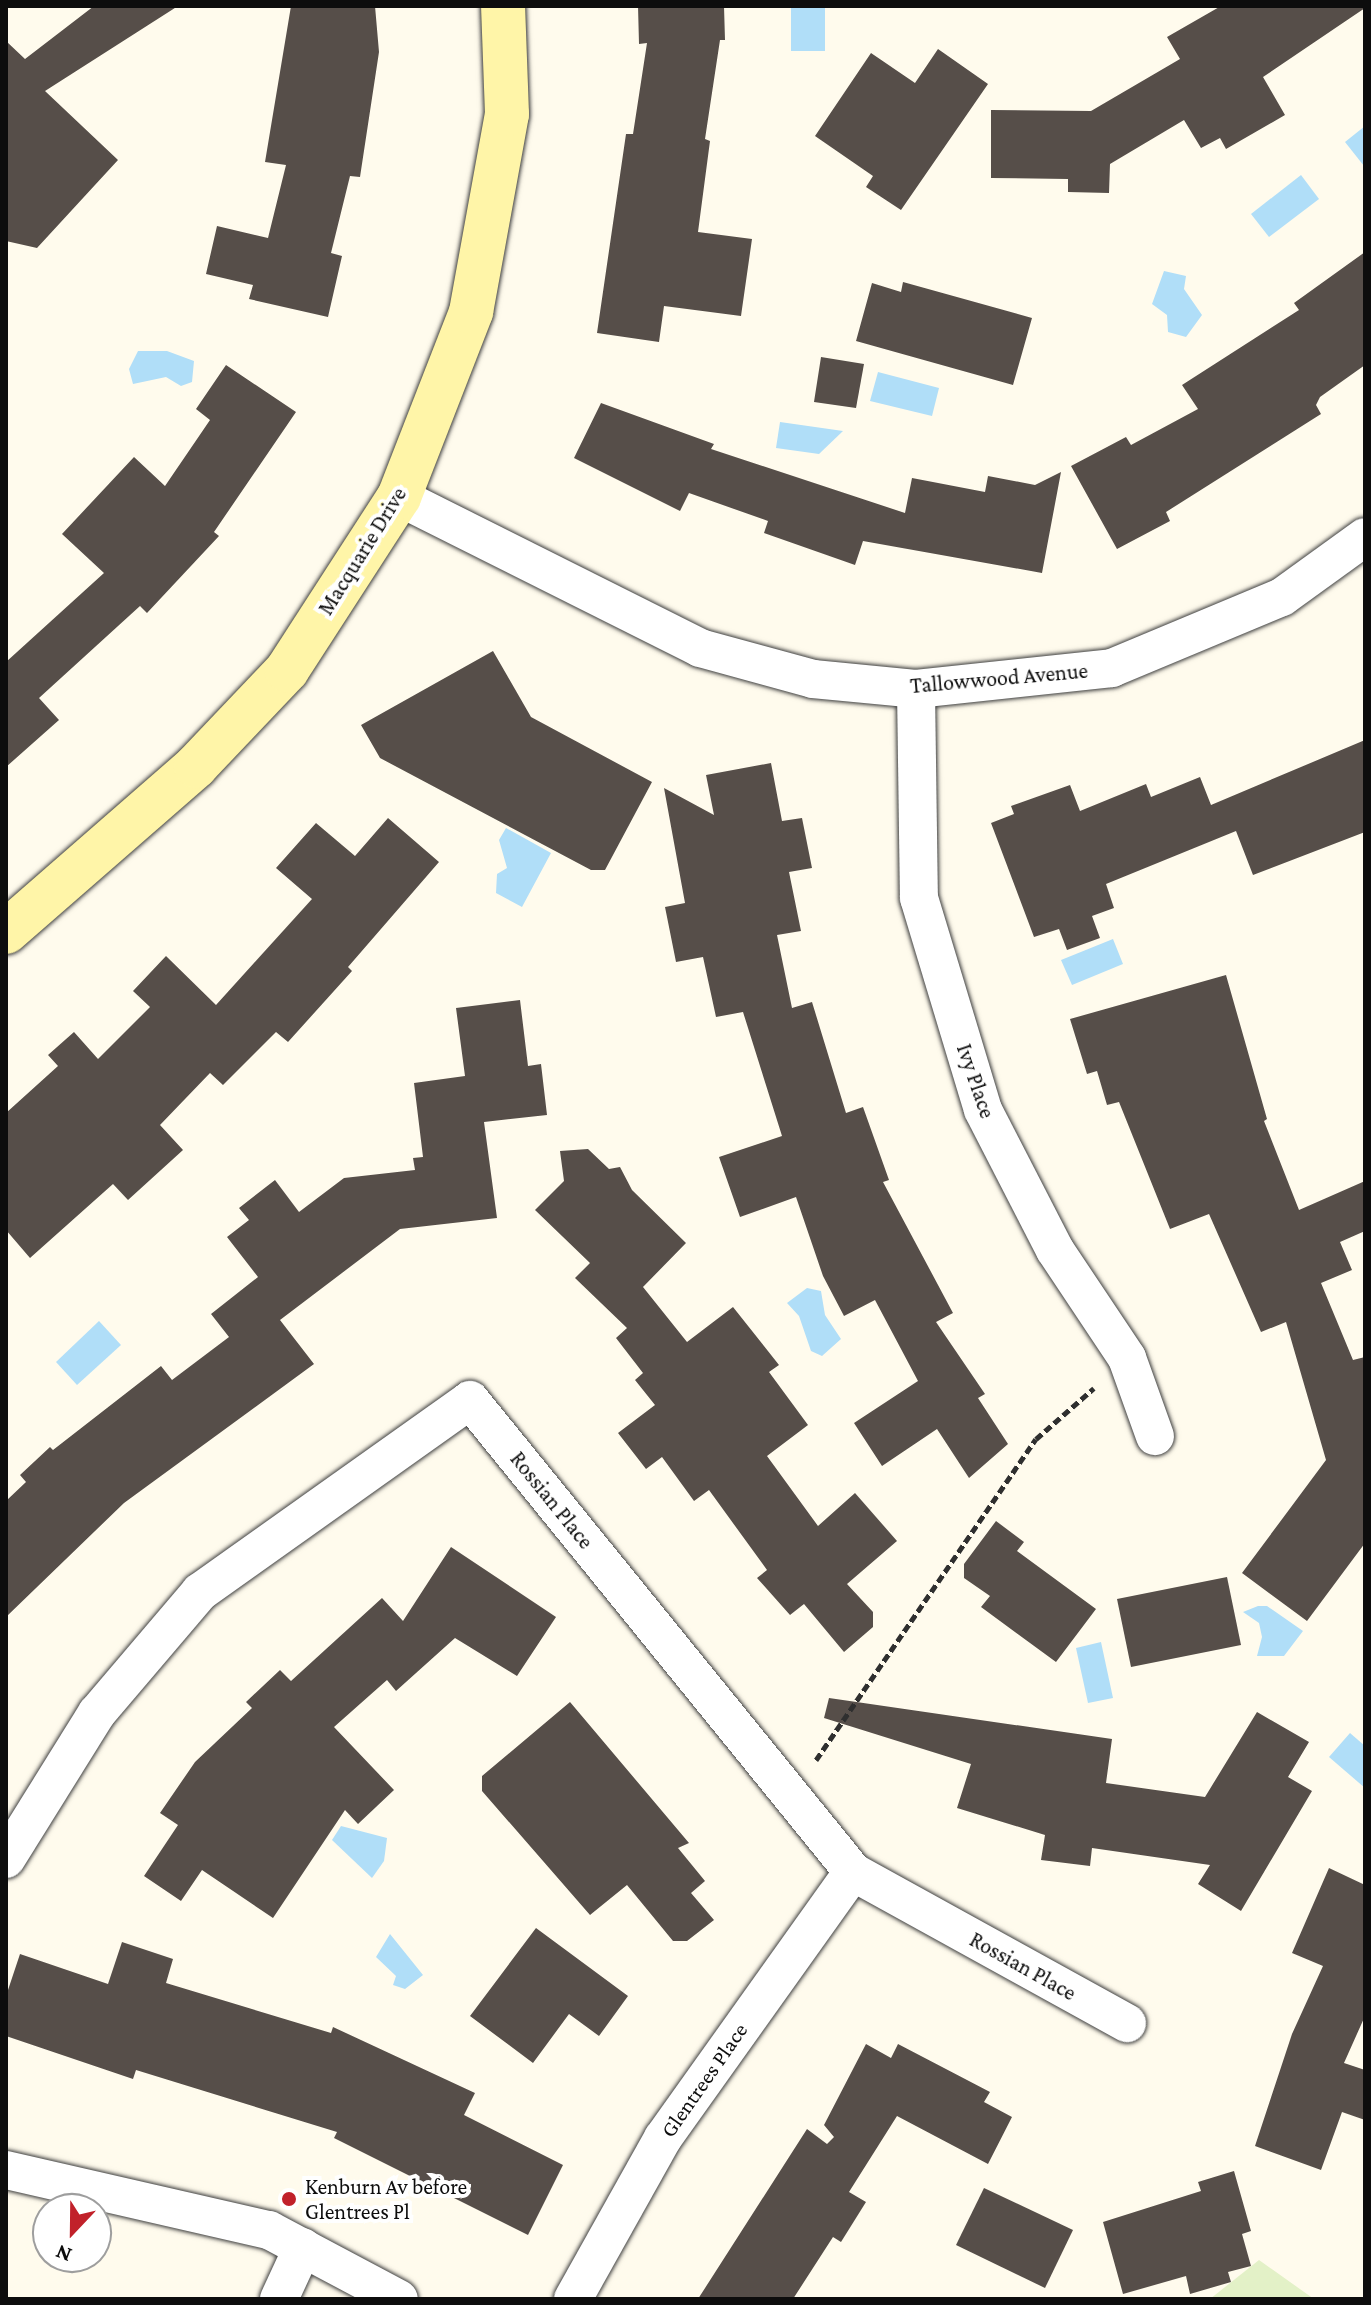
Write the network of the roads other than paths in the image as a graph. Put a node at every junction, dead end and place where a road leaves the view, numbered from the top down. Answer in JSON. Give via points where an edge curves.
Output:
{"nodes":[{"id":1,"x":503,"y":6,"type":"edge"},
{"id":2,"x":399,"y":497,"type":"junction"},
{"id":3,"x":1365,"y":537,"type":"edge"},
{"id":4,"x":916,"y":689,"type":"junction"},
{"id":5,"x":6,"y":932,"type":"edge"},
{"id":6,"x":1155,"y":1436,"type":"dead end"},
{"id":7,"x":6,"y":1859,"type":"edge"},
{"id":8,"x":853,"y":1872,"type":"junction"},
{"id":9,"x":1127,"y":2023,"type":"dead end"},
{"id":10,"x":6,"y":2170,"type":"edge"},
{"id":11,"x":303,"y":2247,"type":"junction"},
{"id":12,"x":279,"y":2299,"type":"edge"},
{"id":13,"x":399,"y":2299,"type":"edge"},
{"id":14,"x":573,"y":2299,"type":"edge"}],
"edges":[{"from":1,"to":2,"type":"main road","name":"Macquarie Drive","via":[[507,114],[471,312]]},
{"from":2,"to":4,"type":"street","name":"Tallowwood Avenue","via":[[700,648],[813,679]]},
{"from":2,"to":5,"type":"main road","name":"Macquarie Drive","via":[[287,670],[196,766]]},
{"from":3,"to":4,"type":"street","name":"Tallowwood Avenue","via":[[1282,597],[1112,668]]},
{"from":4,"to":6,"type":"street","name":"Ivy Place","via":[[919,898],[983,1110],[1055,1250],[1127,1358]]},
{"from":7,"to":8,"type":"street","name":"Rossian Place","via":[[97,1713],[200,1592],[470,1400]]},
{"from":8,"to":9,"type":"street","name":"Rossian Place"},
{"from":8,"to":14,"type":"street","name":"Glentrees Place","via":[[663,2138]]},
{"from":10,"to":11,"type":"street","via":[[223,2215]]},
{"from":11,"to":12,"type":"street"},
{"from":11,"to":13,"type":"street"}]}
